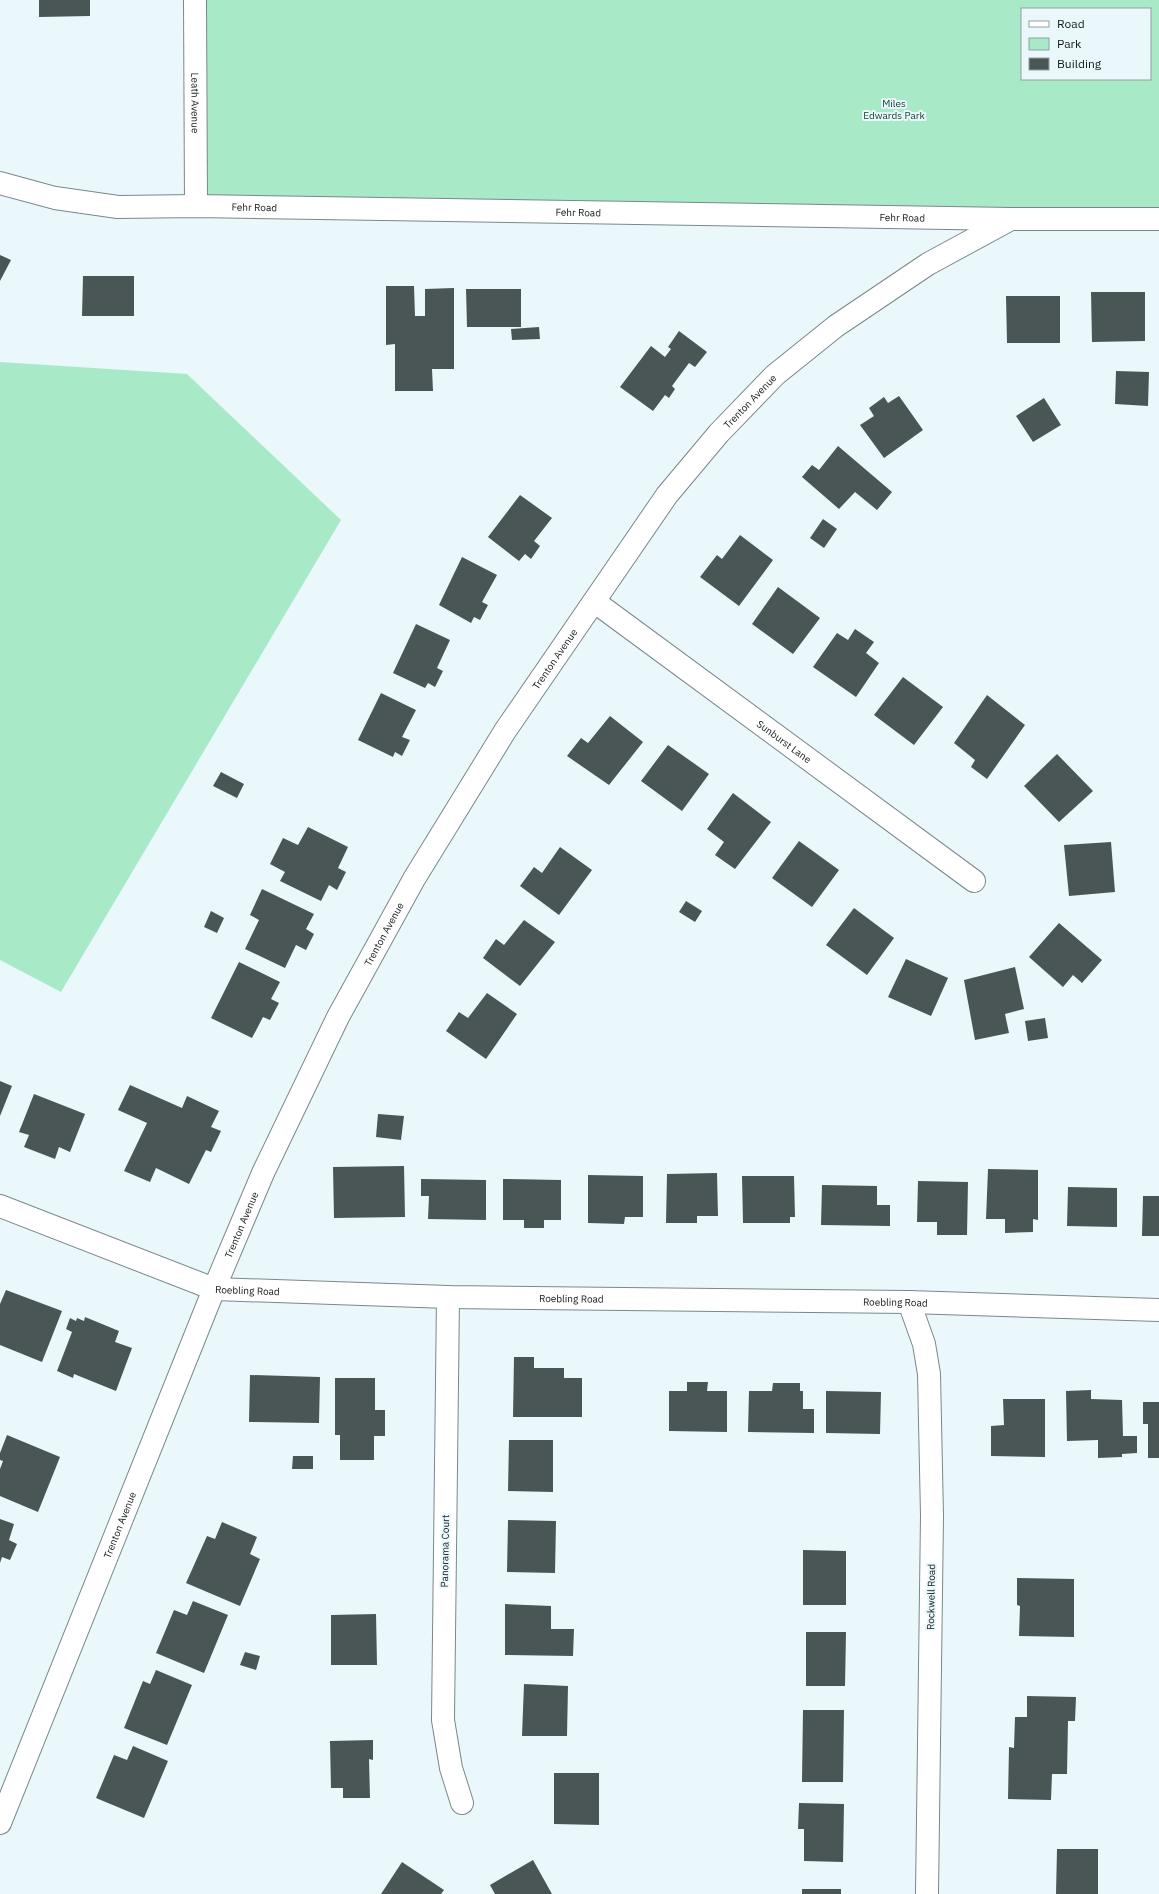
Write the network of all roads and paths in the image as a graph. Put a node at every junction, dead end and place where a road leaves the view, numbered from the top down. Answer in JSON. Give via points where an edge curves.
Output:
{"nodes":[{"id":1,"x":196,"y":0,"type":"edge"},
{"id":2,"x":0,"y":183,"type":"edge"},
{"id":3,"x":196,"y":206,"type":"junction"},
{"id":4,"x":1011,"y":219,"type":"junction"},
{"id":5,"x":1159,"y":219,"type":"edge"},
{"id":6,"x":595,"y":602,"type":"junction"},
{"id":7,"x":974,"y":881,"type":"dead end"},
{"id":8,"x":0,"y":1206,"type":"edge"},
{"id":9,"x":214,"y":1289,"type":"junction"},
{"id":10,"x":448,"y":1297,"type":"junction"},
{"id":11,"x":909,"y":1302,"type":"junction"},
{"id":12,"x":1159,"y":1310,"type":"edge"},
{"id":13,"x":462,"y":1803,"type":"dead end"},
{"id":14,"x":0,"y":1823,"type":"edge"},
{"id":15,"x":927,"y":1894,"type":"edge"}],
"edges":[{"from":1,"to":3,"type":"street","name":"Leath Avenue"},
{"from":2,"to":3,"type":"street","name":"Fehr Road","via":[[55,198],[118,207]]},
{"from":3,"to":4,"type":"street","name":"Fehr Road"},
{"from":4,"to":5,"type":"street","name":"Fehr Road"},
{"from":4,"to":6,"type":"street","name":"Trenton Avenue","via":[[928,264],[836,326],[774,375],[719,433],[667,495]]},
{"from":6,"to":7,"type":"street","name":"Sunburst Lane"},
{"from":6,"to":9,"type":"street","name":"Trenton Avenue","via":[[505,731],[414,879],[334,1024],[263,1173]]},
{"from":8,"to":9,"type":"street","name":"Roebling Road"},
{"from":9,"to":10,"type":"street","name":"Roebling Road"},
{"from":9,"to":14,"type":"street","name":"Trenton Avenue"},
{"from":10,"to":11,"type":"street","name":"Roebling Road"},
{"from":10,"to":13,"type":"street","name":"Panorama Court","via":[[443,1720],[451,1768]]},
{"from":11,"to":12,"type":"street","name":"Roebling Road"},
{"from":11,"to":15,"type":"street","name":"Rockwell Road","via":[[924,1344],[929,1374],[932,1516]]}]}
